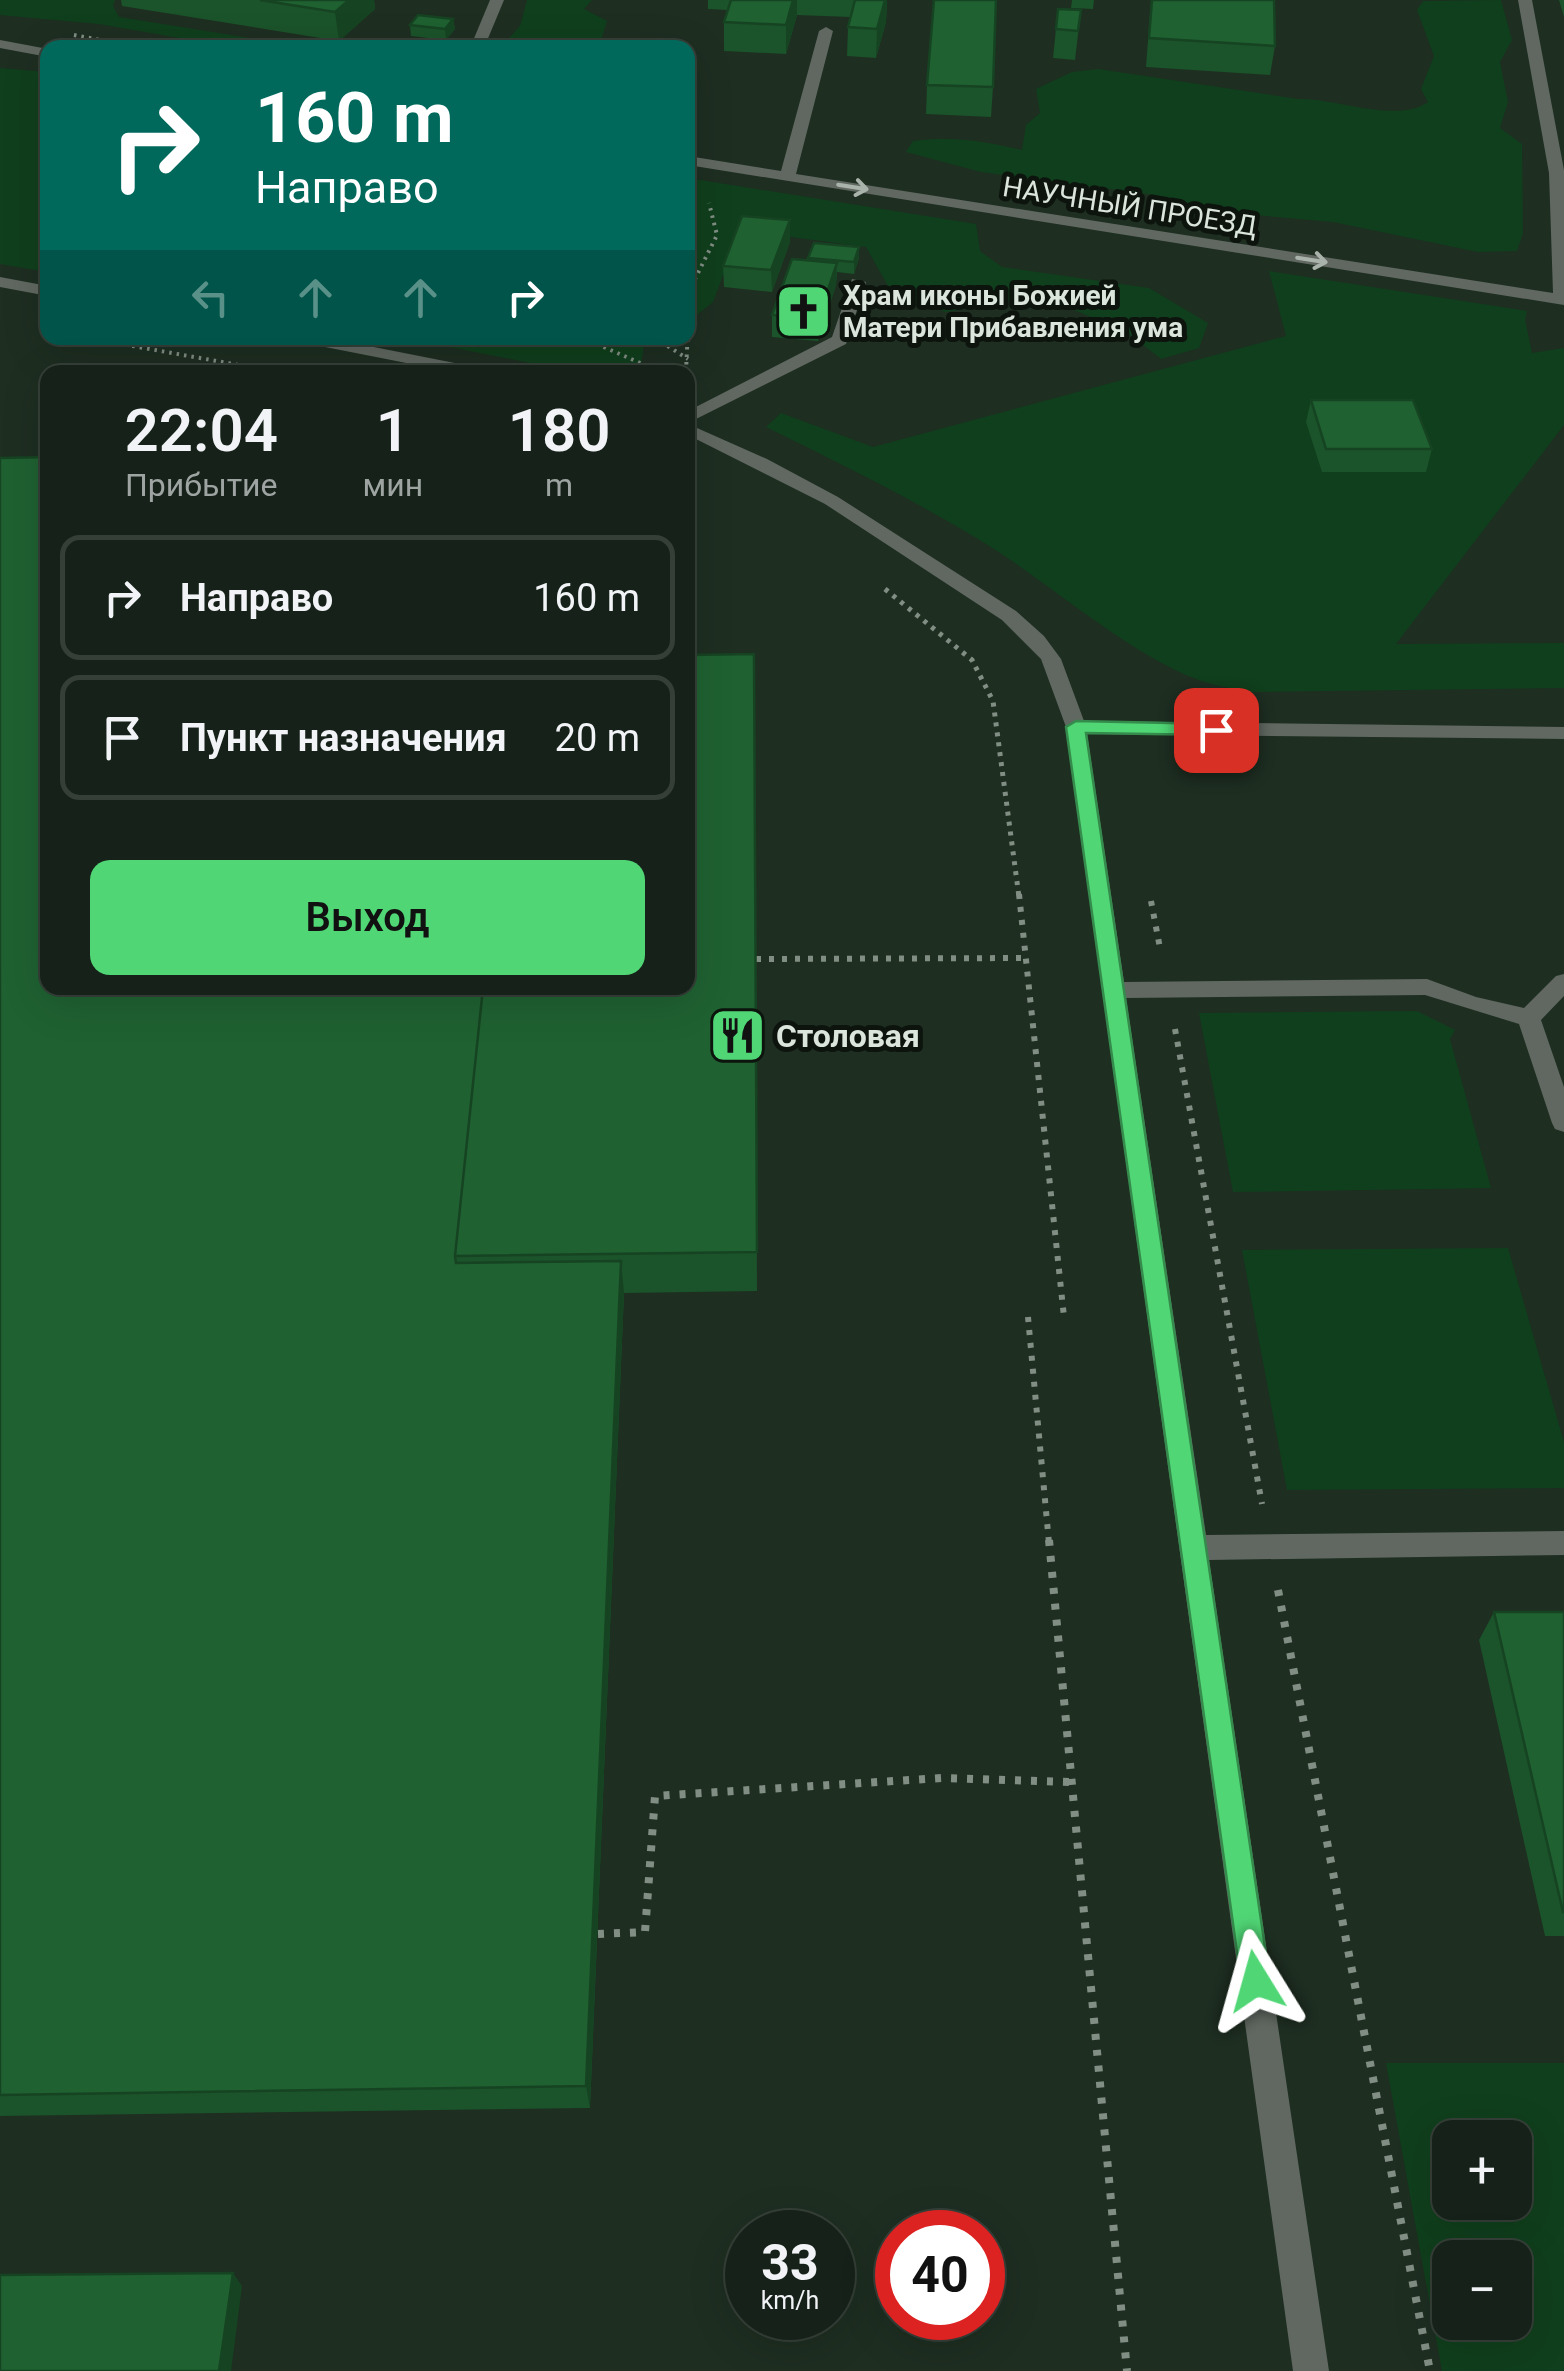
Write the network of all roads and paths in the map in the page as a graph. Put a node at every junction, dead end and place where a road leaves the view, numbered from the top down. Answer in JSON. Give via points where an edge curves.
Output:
{"nodes":[{"id":1,"x":497,"y":0,"type":"edge"},
{"id":2,"x":1524,"y":0,"type":"edge"},
{"id":3,"x":826,"y":31,"type":"dead end"},
{"id":4,"x":480,"y":40,"type":"edge"},
{"id":5,"x":0,"y":44,"type":"edge"},
{"id":6,"x":40,"y":52,"type":"edge"},
{"id":7,"x":695,"y":162,"type":"edge"},
{"id":8,"x":1561,"y":173,"type":"edge"},
{"id":9,"x":787,"y":176,"type":"junction"},
{"id":10,"x":713,"y":223,"type":"dead end"},
{"id":11,"x":695,"y":279,"type":"edge"},
{"id":12,"x":0,"y":282,"type":"edge"},
{"id":13,"x":858,"y":282,"type":"dead end"},
{"id":14,"x":40,"y":289,"type":"edge"},
{"id":15,"x":1562,"y":300,"type":"edge"},
{"id":16,"x":127,"y":345,"type":"edge"},
{"id":17,"x":339,"y":345,"type":"edge"},
{"id":18,"x":599,"y":345,"type":"edge"},
{"id":19,"x":666,"y":345,"type":"edge"},
{"id":20,"x":688,"y":345,"type":"edge"},
{"id":21,"x":688,"y":360,"type":"junction"},
{"id":22,"x":239,"y":365,"type":"edge"},
{"id":23,"x":440,"y":365,"type":"edge"},
{"id":24,"x":644,"y":365,"type":"edge"},
{"id":25,"x":687,"y":365,"type":"edge"},
{"id":26,"x":695,"y":414,"type":"edge"},
{"id":27,"x":695,"y":432,"type":"edge"},
{"id":28,"x":884,"y":588,"type":"dead end"},
{"id":29,"x":1076,"y":727,"type":"junction"},
{"id":30,"x":1564,"y":733,"type":"edge"},
{"id":31,"x":1026,"y":958,"type":"junction"},
{"id":32,"x":756,"y":959,"type":"edge"},
{"id":33,"x":1564,"y":982,"type":"edge"},
{"id":34,"x":1112,"y":990,"type":"junction"},
{"id":35,"x":1529,"y":1018,"type":"junction"},
{"id":36,"x":1564,"y":1123,"type":"edge"},
{"id":37,"x":1028,"y":1317,"type":"dead end"},
{"id":38,"x":1064,"y":1317,"type":"dead end"},
{"id":39,"x":1564,"y":1543,"type":"edge"},
{"id":40,"x":1195,"y":1548,"type":"junction"},
{"id":41,"x":1072,"y":1782,"type":"junction"},
{"id":42,"x":598,"y":1934,"type":"edge"},
{"id":43,"x":1127,"y":2371,"type":"edge"},
{"id":44,"x":1310,"y":2371,"type":"edge"}],
"edges":[{"from":1,"to":4,"type":"street"},
{"from":2,"to":8,"type":"street"},
{"from":3,"to":9,"type":"street"},
{"from":5,"to":6,"type":"street"},
{"from":7,"to":9,"type":"street","name":"НАУЧНЫЙ ПРОЕЗД"},
{"from":8,"to":15,"type":"street"},
{"from":9,"to":15,"type":"street","name":"НАУЧНЫЙ ПРОЕЗД","one_way":true},
{"from":10,"to":11,"type":"path","via":[[717,235]]},
{"from":12,"to":14,"type":"street"},
{"from":13,"to":26,"type":"street","via":[[840,340]]},
{"from":16,"to":22,"type":"path"},
{"from":17,"to":23,"type":"street"},
{"from":18,"to":24,"type":"path"},
{"from":19,"to":21,"type":"path"},
{"from":20,"to":21,"type":"path"},
{"from":21,"to":25,"type":"path"},
{"from":27,"to":29,"type":"street","via":[[862,516],[1006,614],[1042,646],[1063,678]]},
{"from":28,"to":31,"type":"path","via":[[959,646],[989,687]]},
{"from":29,"to":30,"type":"street"},
{"from":29,"to":34,"type":"street"},
{"from":31,"to":32,"type":"path"},
{"from":31,"to":38,"type":"path"},
{"from":33,"to":35,"type":"street"},
{"from":34,"to":35,"type":"street","via":[[1428,987]]},
{"from":34,"to":40,"type":"street"},
{"from":35,"to":36,"type":"street"},
{"from":37,"to":41,"type":"path"},
{"from":39,"to":40,"type":"street"},
{"from":40,"to":44,"type":"street"},
{"from":41,"to":42,"type":"path","via":[[942,1778],[655,1796],[645,1932]]},
{"from":41,"to":43,"type":"path"}]}
